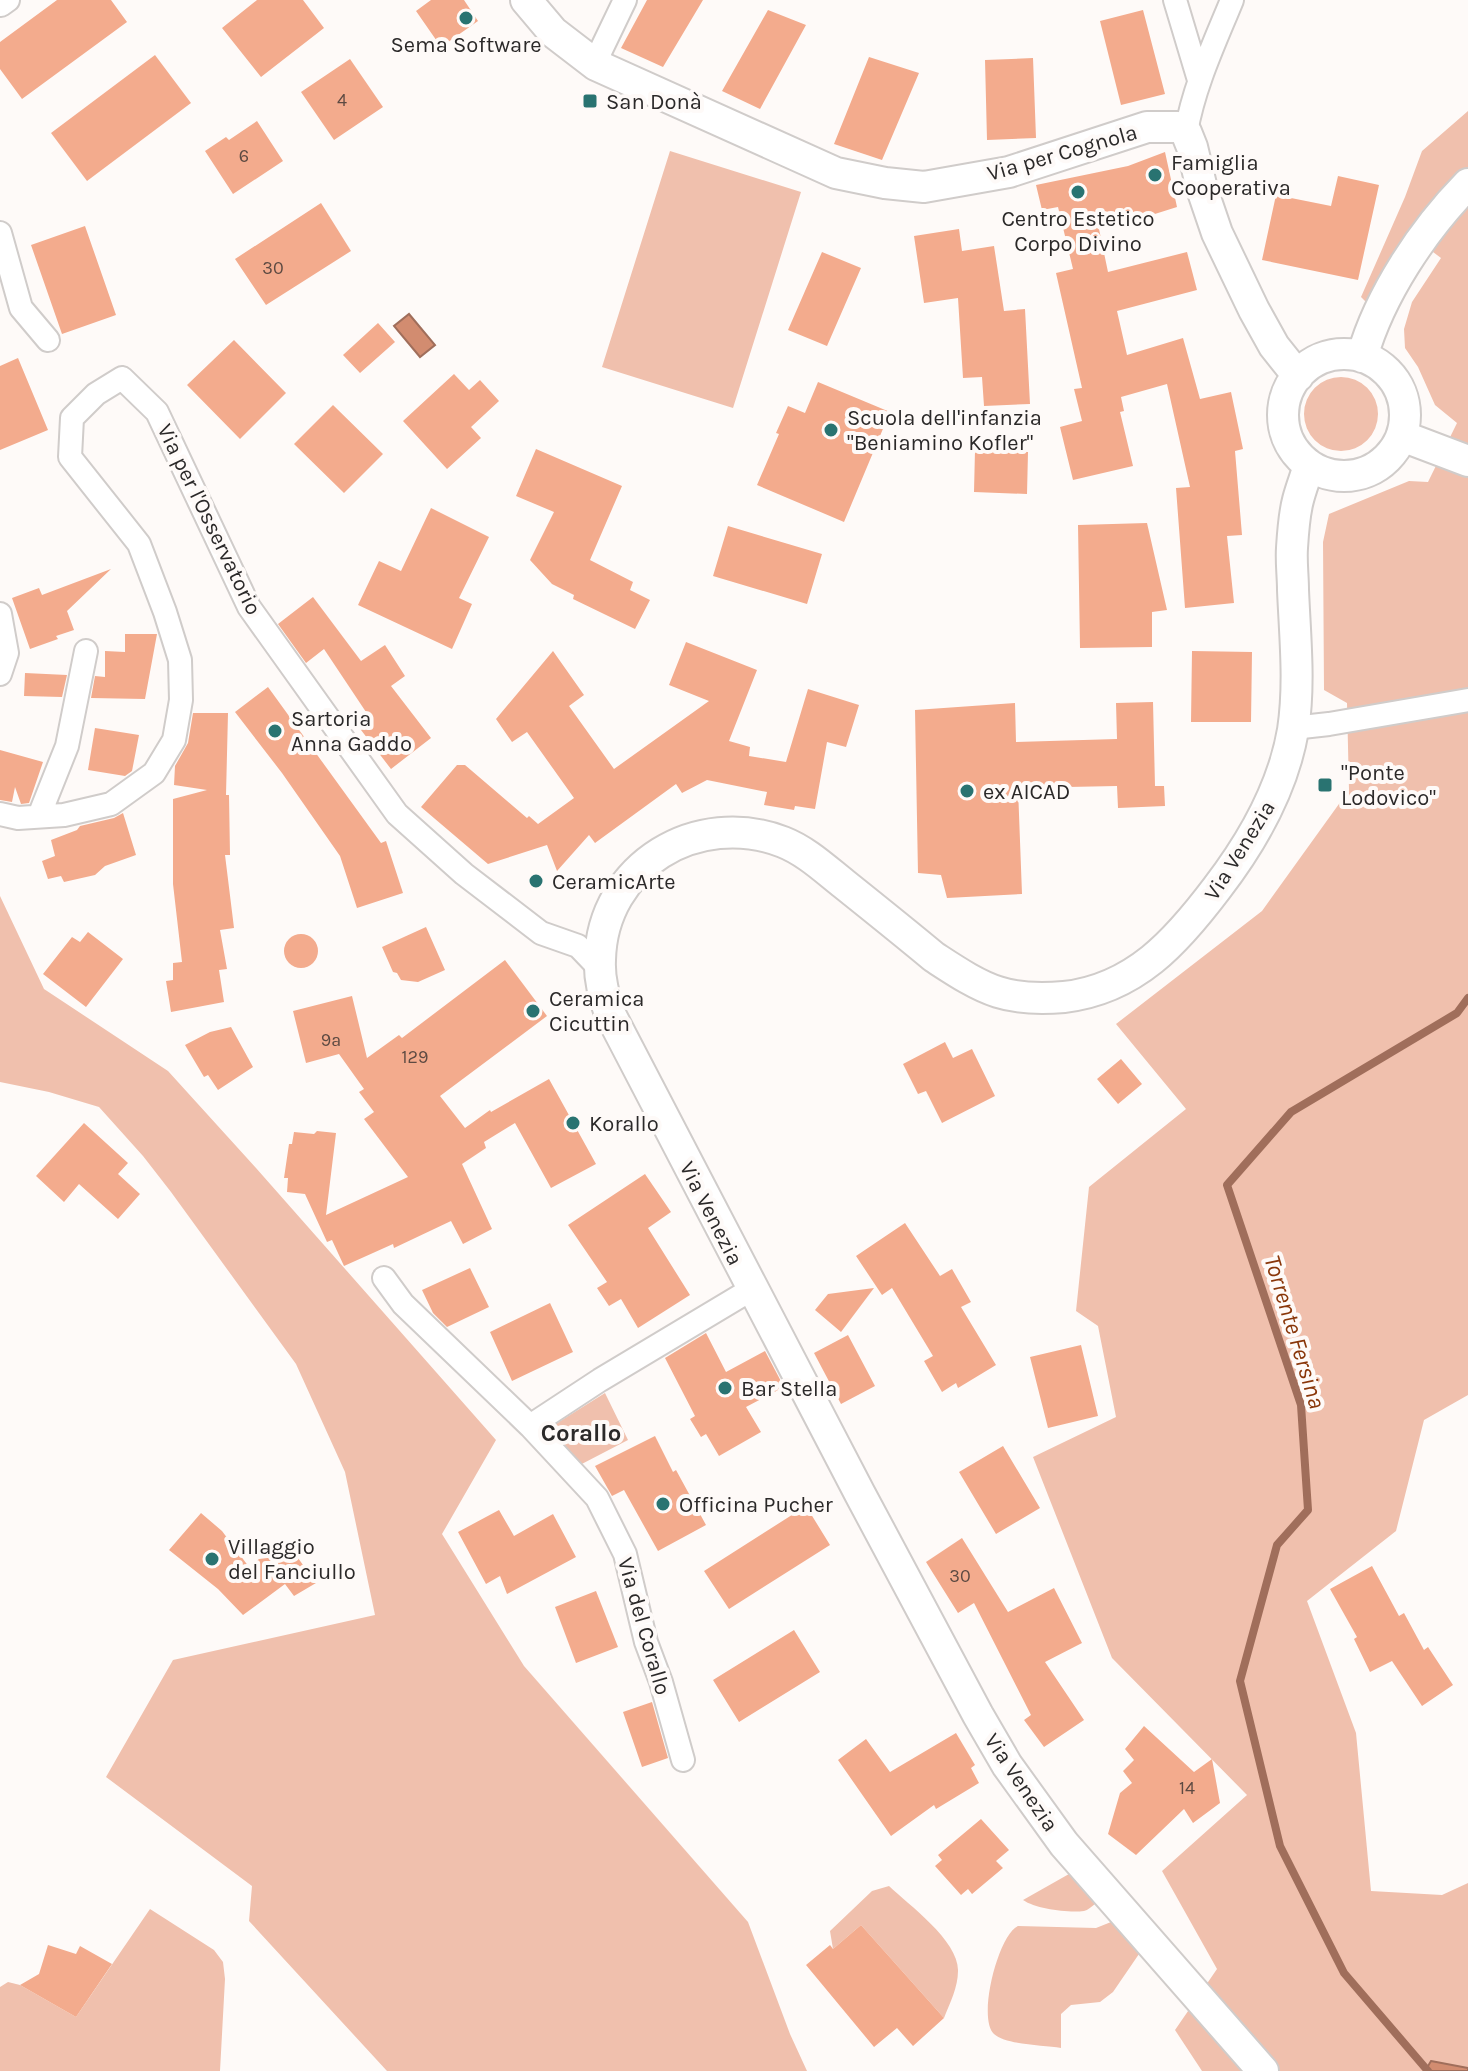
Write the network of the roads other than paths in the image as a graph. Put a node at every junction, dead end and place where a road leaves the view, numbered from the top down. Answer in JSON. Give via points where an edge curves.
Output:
{"nodes":[{"id":1,"x":8,"y":0,"type":"edge"},
{"id":2,"x":526,"y":0,"type":"edge"},
{"id":3,"x":625,"y":0,"type":"edge"},
{"id":4,"x":1175,"y":0,"type":"edge"},
{"id":5,"x":1232,"y":0,"type":"edge"},
{"id":6,"x":1,"y":5,"type":"edge"},
{"id":7,"x":596,"y":65,"type":"junction"},
{"id":8,"x":1199,"y":80,"type":"junction"},
{"id":9,"x":1186,"y":132,"type":"junction"},
{"id":10,"x":1468,"y":184,"type":"edge"},
{"id":11,"x":0,"y":233,"type":"edge"},
{"id":12,"x":48,"y":340,"type":"dead end"},
{"id":13,"x":1362,"y":357,"type":"junction"},
{"id":14,"x":1298,"y":376,"type":"junction"},
{"id":15,"x":1402,"y":436,"type":"junction"},
{"id":16,"x":1468,"y":461,"type":"edge"},
{"id":17,"x":1309,"y":465,"type":"junction"},
{"id":18,"x":0,"y":614,"type":"edge"},
{"id":19,"x":86,"y":651,"type":"dead end"},
{"id":20,"x":0,"y":674,"type":"edge"},
{"id":21,"x":1468,"y":700,"type":"edge"},
{"id":22,"x":1293,"y":728,"type":"junction"},
{"id":23,"x":0,"y":814,"type":"edge"},
{"id":24,"x":39,"y":816,"type":"junction"},
{"id":25,"x":600,"y":969,"type":"junction"},
{"id":26,"x":384,"y":1278,"type":"dead end"},
{"id":27,"x":752,"y":1289,"type":"junction"},
{"id":28,"x":530,"y":1426,"type":"junction"},
{"id":29,"x":683,"y":1760,"type":"dead end"},
{"id":30,"x":1263,"y":2071,"type":"edge"}],
"edges":[{"from":1,"to":6,"type":"street"},
{"from":2,"to":7,"type":"main road","name":"Via per Cognola","via":[[553,32]]},
{"from":3,"to":7,"type":"street"},
{"from":4,"to":8,"type":"street"},
{"from":5,"to":8,"type":"street"},
{"from":7,"to":9,"type":"main road","name":"Via per Cognola","via":[[836,173],[904,186],[1009,172],[1147,127]]},
{"from":8,"to":9,"type":"street"},
{"from":9,"to":14,"type":"main road","via":[[1217,233],[1274,346]]},
{"from":10,"to":13,"type":"main road","via":[[1394,280]]},
{"from":11,"to":12,"type":"street","via":[[21,308]]},
{"from":13,"to":14,"type":"main road","via":[[1329,356]]},
{"from":13,"to":15,"type":"main road","via":[[1387,371],[1398,385],[1404,403]]},
{"from":14,"to":17,"type":"main road","via":[[1286,398],[1284,423],[1292,447]]},
{"from":15,"to":16,"type":"main road"},
{"from":15,"to":17,"type":"main road","via":[[1377,467],[1361,474],[1325,473]]},
{"from":17,"to":22,"type":"main road","name":"Via Venezia","via":[[1297,502],[1292,550],[1297,678]]},
{"from":18,"to":20,"type":"street","via":[[7,653]]},
{"from":19,"to":24,"type":"street","via":[[67,746]]},
{"from":21,"to":22,"type":"street"},
{"from":22,"to":25,"type":"main road","name":"Via Venezia","via":[[1279,783],[1225,878],[1171,943],[1113,985],[1084,995],[1043,999],[996,991],[934,957],[788,844],[728,831],[681,841],[635,873],[606,924]]},
{"from":23,"to":24,"type":"street","name":"Via per l'Osservatorio"},
{"from":24,"to":25,"type":"street","name":"Via per l'Osservatorio","via":[[111,804],[154,773],[174,740],[180,660],[165,612],[139,544],[70,457],[72,418],[122,378],[157,412],[249,607],[397,814],[541,933],[578,946]]},
{"from":25,"to":27,"type":"main road","name":"Via Venezia","via":[[610,1014]]},
{"from":26,"to":28,"type":"street","name":"Via del Corallo","via":[[403,1304]]},
{"from":27,"to":28,"type":"street"},
{"from":27,"to":30,"type":"main road","name":"Via Venezia","via":[[1007,1765],[1064,1844]]},
{"from":28,"to":29,"type":"street","name":"Via del Corallo","via":[[597,1498],[625,1554]]}]}
